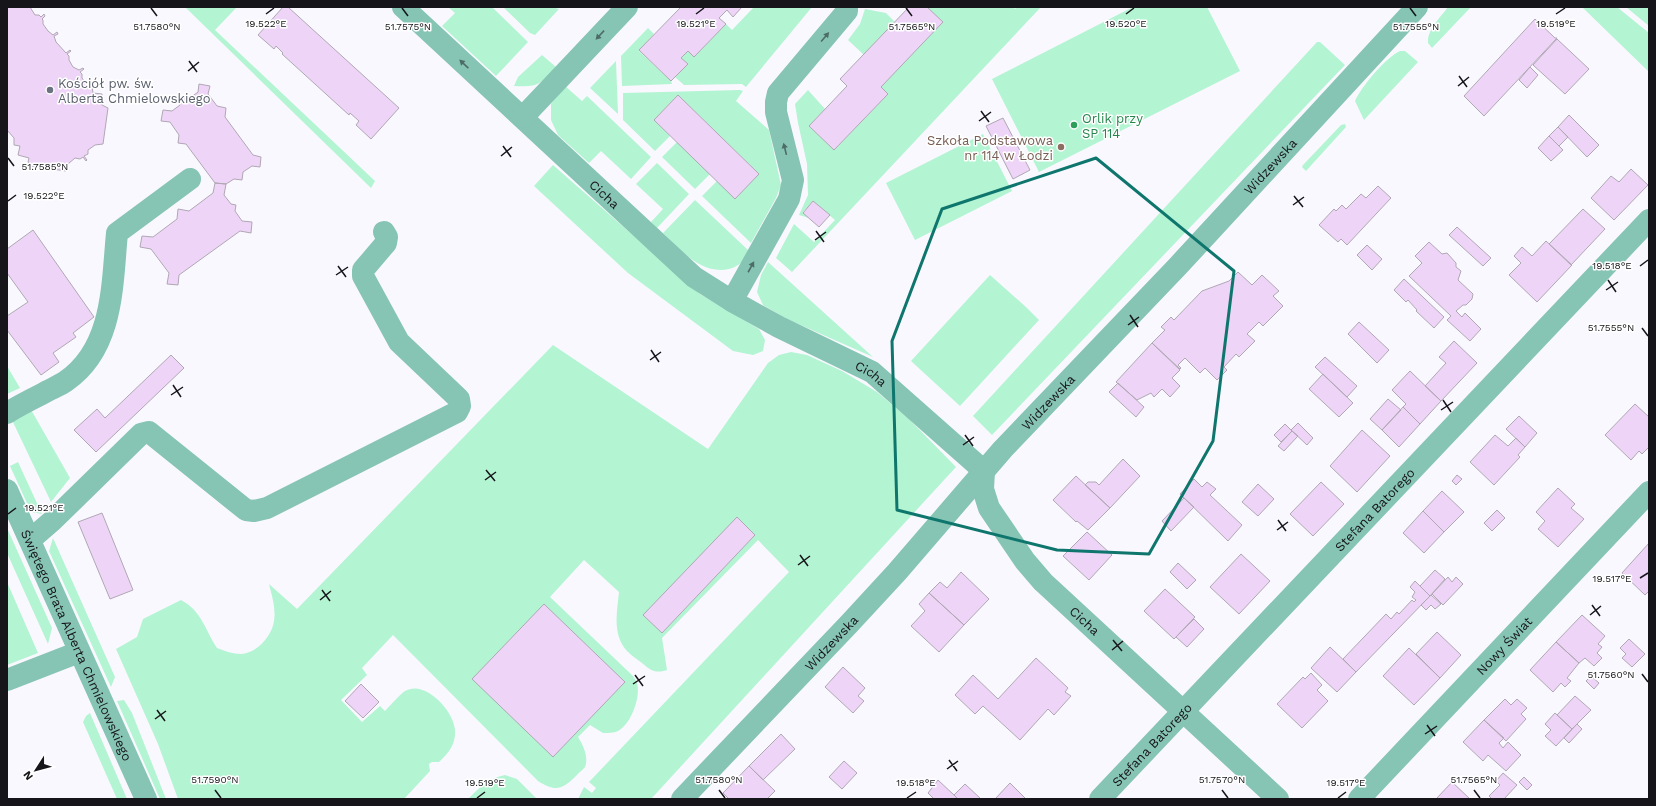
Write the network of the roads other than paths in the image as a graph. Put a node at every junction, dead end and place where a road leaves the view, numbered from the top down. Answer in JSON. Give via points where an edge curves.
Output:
{"nodes":[{"id":1,"x":403,"y":7,"type":"edge"},
{"id":2,"x":627,"y":7,"type":"edge"},
{"id":3,"x":847,"y":7,"type":"edge"},
{"id":4,"x":1417,"y":7,"type":"edge"},
{"id":5,"x":523,"y":118,"type":"junction"},
{"id":6,"x":190,"y":179,"type":"dead end"},
{"id":7,"x":1649,"y":220,"type":"edge"},
{"id":8,"x":384,"y":232,"type":"dead end"},
{"id":9,"x":732,"y":302,"type":"junction"},
{"id":10,"x":7,"y":413,"type":"edge"},
{"id":11,"x":984,"y":471,"type":"junction"},
{"id":12,"x":7,"y":490,"type":"edge"},
{"id":13,"x":1649,"y":492,"type":"edge"},
{"id":14,"x":30,"y":540,"type":"junction"},
{"id":15,"x":79,"y":652,"type":"junction"},
{"id":16,"x":7,"y":680,"type":"edge"},
{"id":17,"x":1183,"y":712,"type":"junction"},
{"id":18,"x":146,"y":799,"type":"edge"},
{"id":19,"x":682,"y":799,"type":"edge"},
{"id":20,"x":1100,"y":799,"type":"edge"},
{"id":21,"x":1278,"y":799,"type":"edge"},
{"id":22,"x":1359,"y":799,"type":"edge"}],
"edges":[{"from":5,"to":1,"type":"street","name":"Cicha","one_way":true},
{"from":2,"to":5,"type":"street","one_way":true},
{"from":9,"to":3,"type":"street","one_way":true,"via":[[791,191],[793,180],[776,112],[778,93],[847,11]]},
{"from":4,"to":11,"type":"street","name":"Widzewska"},
{"from":5,"to":9,"type":"street","name":"Cicha","via":[[694,277]]},
{"from":6,"to":10,"type":"street","via":[[117,233],[108,316],[98,346],[84,365],[66,381]]},
{"from":7,"to":17,"type":"street","name":"Stefana Batorego"},
{"from":8,"to":14,"type":"street","via":[[387,237],[386,243],[363,270],[363,276],[399,342],[459,399],[460,406],[456,412],[267,508],[254,511],[246,510],[149,432],[141,434]]},
{"from":9,"to":11,"type":"street","name":"Cicha","via":[[872,372]]},
{"from":11,"to":17,"type":"street","name":"Cicha","via":[[983,489],[989,508],[1038,577]]},
{"from":11,"to":19,"type":"street","name":"Widzewska","via":[[855,618]]},
{"from":12,"to":14,"type":"street","name":"Świętego Brata Alberta Chmielowskiego"},
{"from":13,"to":22,"type":"street","name":"Nowy Świat"},
{"from":14,"to":15,"type":"street","name":"Świętego Brata Alberta Chmielowskiego"},
{"from":15,"to":16,"type":"street"},
{"from":15,"to":18,"type":"street","name":"Świętego Brata Alberta Chmielowskiego"},
{"from":17,"to":20,"type":"street","name":"Stefana Batorego"},
{"from":17,"to":21,"type":"street","name":"Cicha"}]}
